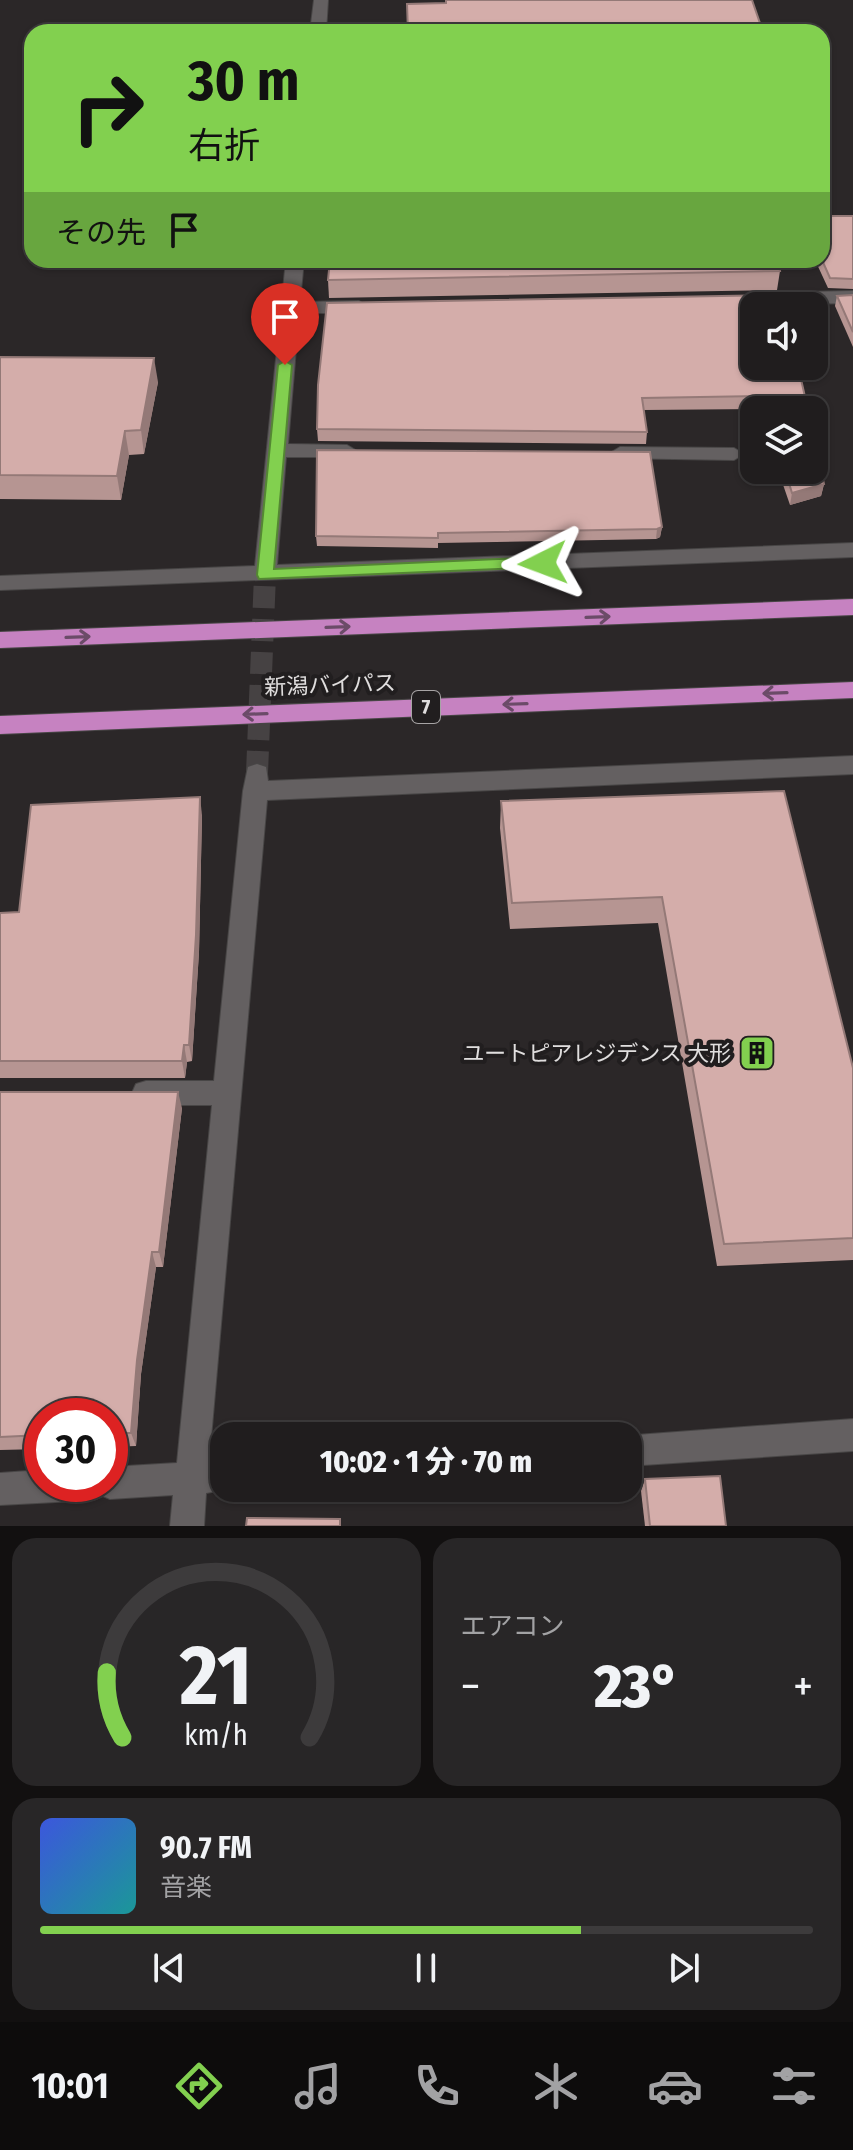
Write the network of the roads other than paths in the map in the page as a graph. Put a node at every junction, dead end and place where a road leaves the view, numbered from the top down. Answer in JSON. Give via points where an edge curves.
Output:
{"nodes":[{"id":1,"x":321,"y":0,"type":"edge"},
{"id":2,"x":319,"y":24,"type":"edge"},
{"id":3,"x":294,"y":268,"type":"edge"},
{"id":4,"x":853,"y":297,"type":"edge"},
{"id":5,"x":728,"y":299,"type":"edge"},
{"id":6,"x":384,"y":306,"type":"edge"},
{"id":7,"x":290,"y":308,"type":"junction"},
{"id":8,"x":277,"y":450,"type":"junction"},
{"id":9,"x":371,"y":451,"type":"edge"},
{"id":10,"x":592,"y":453,"type":"edge"},
{"id":11,"x":734,"y":454,"type":"dead end"},
{"id":12,"x":853,"y":550,"type":"edge"},
{"id":13,"x":265,"y":575,"type":"junction"},
{"id":14,"x":0,"y":583,"type":"edge"},
{"id":15,"x":853,"y":607,"type":"edge"},
{"id":16,"x":0,"y":640,"type":"edge"},
{"id":17,"x":853,"y":690,"type":"edge"},
{"id":18,"x":0,"y":725,"type":"edge"},
{"id":19,"x":853,"y":765,"type":"edge"},
{"id":20,"x":122,"y":1093,"type":"edge"},
{"id":21,"x":228,"y":1093,"type":"junction"},
{"id":22,"x":853,"y":1435,"type":"edge"},
{"id":23,"x":642,"y":1449,"type":"edge"},
{"id":24,"x":208,"y":1477,"type":"edge"},
{"id":25,"x":128,"y":1482,"type":"edge"},
{"id":26,"x":24,"y":1488,"type":"edge"},
{"id":27,"x":0,"y":1489,"type":"edge"},
{"id":28,"x":187,"y":1526,"type":"edge"}],
"edges":[{"from":1,"to":2,"type":"street"},
{"from":3,"to":7,"type":"street"},
{"from":4,"to":5,"type":"street"},
{"from":6,"to":7,"type":"street"},
{"from":7,"to":8,"type":"street"},
{"from":8,"to":9,"type":"street"},
{"from":8,"to":13,"type":"street"},
{"from":10,"to":11,"type":"street"},
{"from":12,"to":13,"type":"street"},
{"from":13,"to":14,"type":"street"},
{"from":16,"to":15,"type":"highway","one_way":true},
{"from":17,"to":18,"type":"highway","name":"新潟バイパス","number":"7","one_way":true},
{"from":19,"to":21,"type":"street","via":[[256,782]]},
{"from":20,"to":21,"type":"street"},
{"from":21,"to":24,"type":"street"},
{"from":22,"to":23,"type":"street"},
{"from":24,"to":25,"type":"street"},
{"from":24,"to":28,"type":"street"},
{"from":26,"to":27,"type":"street"}]}
